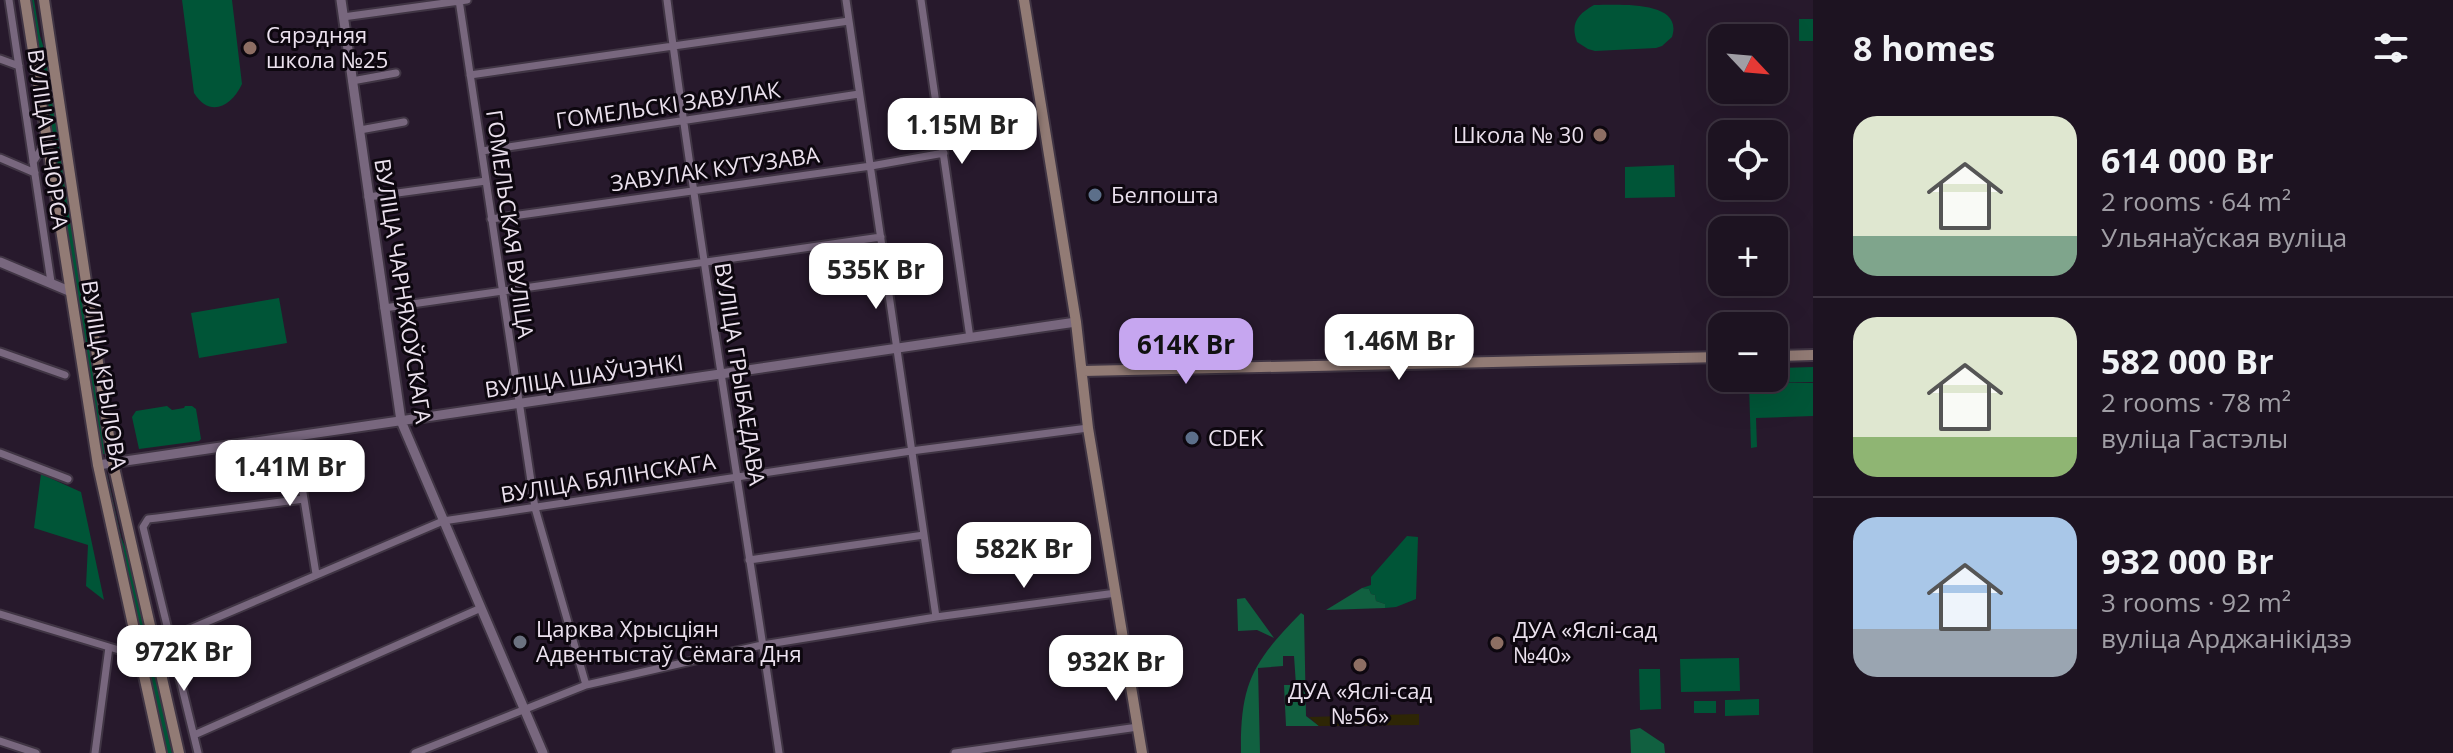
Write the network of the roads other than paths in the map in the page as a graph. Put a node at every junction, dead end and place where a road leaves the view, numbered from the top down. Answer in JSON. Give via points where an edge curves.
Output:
{"nodes":[{"id":1,"x":9,"y":0,"type":"edge"},
{"id":2,"x":25,"y":0,"type":"edge"},
{"id":3,"x":44,"y":0,"type":"edge"},
{"id":4,"x":341,"y":0,"type":"edge"},
{"id":5,"x":462,"y":0,"type":"edge"},
{"id":6,"x":667,"y":0,"type":"edge"},
{"id":7,"x":846,"y":0,"type":"edge"},
{"id":8,"x":921,"y":0,"type":"edge"},
{"id":9,"x":1024,"y":0,"type":"edge"},
{"id":10,"x":343,"y":17,"type":"junction"},
{"id":11,"x":849,"y":21,"type":"junction"},
{"id":12,"x":673,"y":45,"type":"junction"},
{"id":13,"x":0,"y":59,"type":"edge"},
{"id":14,"x":19,"y":66,"type":"junction"},
{"id":15,"x":396,"y":73,"type":"dead end"},
{"id":16,"x":470,"y":75,"type":"junction"},
{"id":17,"x":352,"y":81,"type":"junction"},
{"id":18,"x":859,"y":94,"type":"junction"},
{"id":19,"x":684,"y":120,"type":"junction"},
{"id":20,"x":404,"y":122,"type":"dead end"},
{"id":21,"x":360,"y":130,"type":"junction"},
{"id":22,"x":47,"y":140,"type":"junction"},
{"id":23,"x":482,"y":151,"type":"junction"},
{"id":24,"x":944,"y":153,"type":"junction"},
{"id":25,"x":0,"y":158,"type":"edge"},
{"id":26,"x":33,"y":162,"type":"junction"},
{"id":27,"x":871,"y":166,"type":"junction"},
{"id":28,"x":35,"y":173,"type":"junction"},
{"id":29,"x":486,"y":181,"type":"junction"},
{"id":30,"x":694,"y":190,"type":"junction"},
{"id":31,"x":368,"y":197,"type":"junction"},
{"id":32,"x":491,"y":219,"type":"junction"},
{"id":33,"x":881,"y":237,"type":"junction"},
{"id":34,"x":0,"y":262,"type":"edge"},
{"id":35,"x":705,"y":263,"type":"junction"},
{"id":36,"x":51,"y":282,"type":"junction"},
{"id":37,"x":502,"y":290,"type":"junction"},
{"id":38,"x":69,"y":291,"type":"junction"},
{"id":39,"x":384,"y":308,"type":"junction"},
{"id":40,"x":1076,"y":322,"type":"junction"},
{"id":41,"x":970,"y":338,"type":"junction"},
{"id":42,"x":897,"y":348,"type":"junction"},
{"id":43,"x":0,"y":352,"type":"edge"},
{"id":44,"x":1813,"y":355,"type":"edge"},
{"id":45,"x":1788,"y":356,"type":"edge"},
{"id":46,"x":1708,"y":357,"type":"edge"},
{"id":47,"x":1083,"y":371,"type":"junction"},
{"id":48,"x":720,"y":374,"type":"junction"},
{"id":49,"x":65,"y":375,"type":"dead end"},
{"id":50,"x":518,"y":403,"type":"junction"},
{"id":51,"x":401,"y":421,"type":"junction"},
{"id":52,"x":1088,"y":428,"type":"junction"},
{"id":53,"x":294,"y":437,"type":"junction"},
{"id":54,"x":911,"y":451,"type":"junction"},
{"id":55,"x":0,"y":453,"type":"edge"},
{"id":56,"x":113,"y":463,"type":"junction"},
{"id":57,"x":98,"y":465,"type":"junction"},
{"id":58,"x":739,"y":477,"type":"junction"},
{"id":59,"x":68,"y":479,"type":"dead end"},
{"id":60,"x":304,"y":499,"type":"junction"},
{"id":61,"x":535,"y":508,"type":"junction"},
{"id":62,"x":443,"y":521,"type":"junction"},
{"id":63,"x":924,"y":535,"type":"junction"},
{"id":64,"x":749,"y":560,"type":"junction"},
{"id":65,"x":316,"y":574,"type":"junction"},
{"id":66,"x":1116,"y":593,"type":"junction"},
{"id":67,"x":481,"y":608,"type":"junction"},
{"id":68,"x":0,"y":614,"type":"edge"},
{"id":69,"x":936,"y":617,"type":"junction"},
{"id":70,"x":169,"y":638,"type":"junction"},
{"id":71,"x":155,"y":641,"type":"junction"},
{"id":72,"x":138,"y":645,"type":"junction"},
{"id":73,"x":762,"y":645,"type":"junction"},
{"id":74,"x":109,"y":647,"type":"junction"},
{"id":75,"x":586,"y":685,"type":"junction"},
{"id":76,"x":525,"y":708,"type":"junction"},
{"id":77,"x":1138,"y":727,"type":"junction"},
{"id":78,"x":194,"y":735,"type":"junction"},
{"id":79,"x":0,"y":741,"type":"edge"},
{"id":80,"x":36,"y":753,"type":"edge"},
{"id":81,"x":95,"y":753,"type":"edge"},
{"id":82,"x":161,"y":753,"type":"edge"},
{"id":83,"x":179,"y":753,"type":"edge"},
{"id":84,"x":198,"y":753,"type":"edge"},
{"id":85,"x":415,"y":753,"type":"edge"},
{"id":86,"x":543,"y":753,"type":"edge"},
{"id":87,"x":779,"y":753,"type":"edge"},
{"id":88,"x":955,"y":753,"type":"edge"},
{"id":89,"x":1142,"y":753,"type":"edge"}],
"edges":[{"from":1,"to":14,"type":"street","name":"ВУЛІЦА ШЧОРСА"},
{"from":2,"to":22,"type":"main road","name":"ВУЛІЦА КРЫЛОВА"},
{"from":3,"to":56,"type":"main road","name":"ВУЛІЦА КРЫЛОВА"},
{"from":4,"to":10,"type":"street","name":"ВУЛІЦА ЧАРНЯХОЎСКАГА"},
{"from":5,"to":10,"type":"street"},
{"from":5,"to":16,"type":"street","name":"ГОМЕЛЬСКАЯ ВУЛІЦА"},
{"from":6,"to":12,"type":"street","name":"ВУЛІЦА ГРЫБАЕДАВА"},
{"from":7,"to":11,"type":"street"},
{"from":8,"to":24,"type":"street"},
{"from":9,"to":40,"type":"main road"},
{"from":10,"to":17,"type":"street","name":"ВУЛІЦА ЧАРНЯХОЎСКАГА"},
{"from":11,"to":12,"type":"street"},
{"from":11,"to":18,"type":"street"},
{"from":12,"to":16,"type":"street"},
{"from":12,"to":19,"type":"street","name":"ВУЛІЦА ГРЫБАЕДАВА"},
{"from":13,"to":14,"type":"street"},
{"from":14,"to":26,"type":"street","name":"ВУЛІЦА ШЧОРСА"},
{"from":15,"to":17,"type":"street"},
{"from":16,"to":23,"type":"street","name":"ГОМЕЛЬСКАЯ ВУЛІЦА"},
{"from":17,"to":21,"type":"street","name":"ВУЛІЦА ЧАРНЯХОЎСКАГА"},
{"from":18,"to":19,"type":"street","name":"ГОМЕЛЬСКІ ЗАВУЛАК"},
{"from":18,"to":27,"type":"street"},
{"from":19,"to":23,"type":"street","name":"ГОМЕЛЬСКІ ЗАВУЛАК"},
{"from":19,"to":30,"type":"street","name":"ВУЛІЦА ГРЫБАЕДАВА"},
{"from":20,"to":21,"type":"street"},
{"from":21,"to":31,"type":"street","name":"ВУЛІЦА ЧАРНЯХОЎСКАГА"},
{"from":22,"to":26,"type":"street"},
{"from":22,"to":38,"type":"main road","name":"ВУЛІЦА КРЫЛОВА"},
{"from":23,"to":29,"type":"street","name":"ГОМЕЛЬСКАЯ ВУЛІЦА"},
{"from":24,"to":27,"type":"street","name":"ЗАВУЛАК КУТУЗАВА"},
{"from":24,"to":41,"type":"street"},
{"from":25,"to":28,"type":"street"},
{"from":26,"to":28,"type":"street","name":"ВУЛІЦА ШЧОРСА"},
{"from":27,"to":30,"type":"street","name":"ЗАВУЛАК КУТУЗАВА"},
{"from":27,"to":33,"type":"street"},
{"from":28,"to":36,"type":"street","name":"ВУЛІЦА ШЧОРСА"},
{"from":29,"to":31,"type":"street"},
{"from":29,"to":32,"type":"street","name":"ГОМЕЛЬСКАЯ ВУЛІЦА"},
{"from":30,"to":32,"type":"street","name":"ЗАВУЛАК КУТУЗАВА"},
{"from":30,"to":35,"type":"street","name":"ВУЛІЦА ГРЫБАЕДАВА"},
{"from":31,"to":39,"type":"street","name":"ВУЛІЦА ЧАРНЯХОЎСКАГА"},
{"from":32,"to":37,"type":"street","name":"ГОМЕЛЬСКАЯ ВУЛІЦА"},
{"from":33,"to":35,"type":"street"},
{"from":33,"to":42,"type":"street"},
{"from":34,"to":36,"type":"street"},
{"from":35,"to":37,"type":"street"},
{"from":35,"to":48,"type":"street","name":"ВУЛІЦА ГРЫБАЕДАВА"},
{"from":36,"to":38,"type":"street"},
{"from":37,"to":39,"type":"street"},
{"from":37,"to":50,"type":"street","name":"ГОМЕЛЬСКАЯ ВУЛІЦА"},
{"from":38,"to":57,"type":"main road","name":"ВУЛІЦА КРЫЛОВА"},
{"from":39,"to":51,"type":"street","name":"ВУЛІЦА ЧАРНЯХОЎСКАГА"},
{"from":40,"to":41,"type":"street","name":"ВУЛІЦА ШАЎЧЭНКІ"},
{"from":40,"to":47,"type":"main road"},
{"from":41,"to":42,"type":"street","name":"ВУЛІЦА ШАЎЧЭНКІ"},
{"from":42,"to":48,"type":"street","name":"ВУЛІЦА ШАЎЧЭНКІ"},
{"from":42,"to":54,"type":"street"},
{"from":43,"to":49,"type":"street"},
{"from":44,"to":45,"type":"main road"},
{"from":46,"to":47,"type":"main road"},
{"from":47,"to":52,"type":"main road"},
{"from":48,"to":50,"type":"street","name":"ВУЛІЦА ШАЎЧЭНКІ"},
{"from":48,"to":58,"type":"street","name":"ВУЛІЦА ГРЫБАЕДАВА"},
{"from":50,"to":51,"type":"street","name":"ВУЛІЦА ШАЎЧЭНКІ"},
{"from":50,"to":61,"type":"street","name":"ГОМЕЛЬСКАЯ ВУЛІЦА"},
{"from":51,"to":53,"type":"street","name":"ВУЛІЦА ШАЎЧЭНКІ"},
{"from":51,"to":62,"type":"street","name":"ВУЛІЦА ЧАРНЯХОЎСКАГА"},
{"from":52,"to":54,"type":"street","name":"ВУЛІЦА БЯЛІНСКАГА"},
{"from":52,"to":66,"type":"main road"},
{"from":53,"to":56,"type":"street","name":"ВУЛІЦА ШАЎЧЭНКІ"},
{"from":53,"to":60,"type":"street"},
{"from":54,"to":58,"type":"street","name":"ВУЛІЦА БЯЛІНСКАГА"},
{"from":54,"to":63,"type":"street"},
{"from":55,"to":59,"type":"street"},
{"from":56,"to":57,"type":"street","name":"ВУЛІЦА ШАЎЧЭНКІ"},
{"from":56,"to":71,"type":"main road","name":"ВУЛІЦА КРЫЛОВА"},
{"from":57,"to":72,"type":"main road","name":"ВУЛІЦА КРЫЛОВА"},
{"from":58,"to":61,"type":"street","name":"ВУЛІЦА БЯЛІНСКАГА"},
{"from":58,"to":64,"type":"street","name":"ВУЛІЦА ГРЫБАЕДАВА"},
{"from":60,"to":65,"type":"street"},
{"from":60,"to":70,"type":"street","via":[[148,519],[143,527]]},
{"from":61,"to":62,"type":"street","name":"ВУЛІЦА БЯЛІНСКАГА"},
{"from":61,"to":75,"type":"street","name":"ГОМЕЛЬСКАЯ ВУЛІЦА"},
{"from":62,"to":65,"type":"street","name":"ВУЛІЦА БЯЛІНСКАГА"},
{"from":62,"to":67,"type":"street","name":"ВУЛІЦА ЧАРНЯХОЎСКАГА"},
{"from":63,"to":64,"type":"street"},
{"from":63,"to":69,"type":"street"},
{"from":64,"to":73,"type":"street","name":"ВУЛІЦА ГРЫБАЕДАВА"},
{"from":65,"to":70,"type":"street","name":"ВУЛІЦА БЯЛІНСКАГА"},
{"from":66,"to":69,"type":"street"},
{"from":66,"to":77,"type":"main road"},
{"from":67,"to":76,"type":"street","name":"ВУЛІЦА ЧАРНЯХОЎСКАГА"},
{"from":67,"to":78,"type":"street"},
{"from":68,"to":74,"type":"street"},
{"from":69,"to":73,"type":"street"},
{"from":70,"to":71,"type":"street","name":"ВУЛІЦА БЯЛІНСКАГА"},
{"from":70,"to":78,"type":"street"},
{"from":71,"to":83,"type":"main road","name":"ВУЛІЦА КРЫЛОВА"},
{"from":72,"to":74,"type":"street"},
{"from":72,"to":82,"type":"main road","name":"ВУЛІЦА КРЫЛОВА"},
{"from":73,"to":75,"type":"street"},
{"from":73,"to":87,"type":"street","name":"ВУЛІЦА ГРЫБАЕДАВА"},
{"from":74,"to":81,"type":"street"},
{"from":75,"to":76,"type":"street"},
{"from":76,"to":85,"type":"street"},
{"from":76,"to":86,"type":"street","name":"ВУЛІЦА ЧАРНЯХОЎСКАГА"},
{"from":77,"to":88,"type":"street"},
{"from":77,"to":89,"type":"main road"},
{"from":78,"to":84,"type":"street"},
{"from":79,"to":80,"type":"street"}]}
